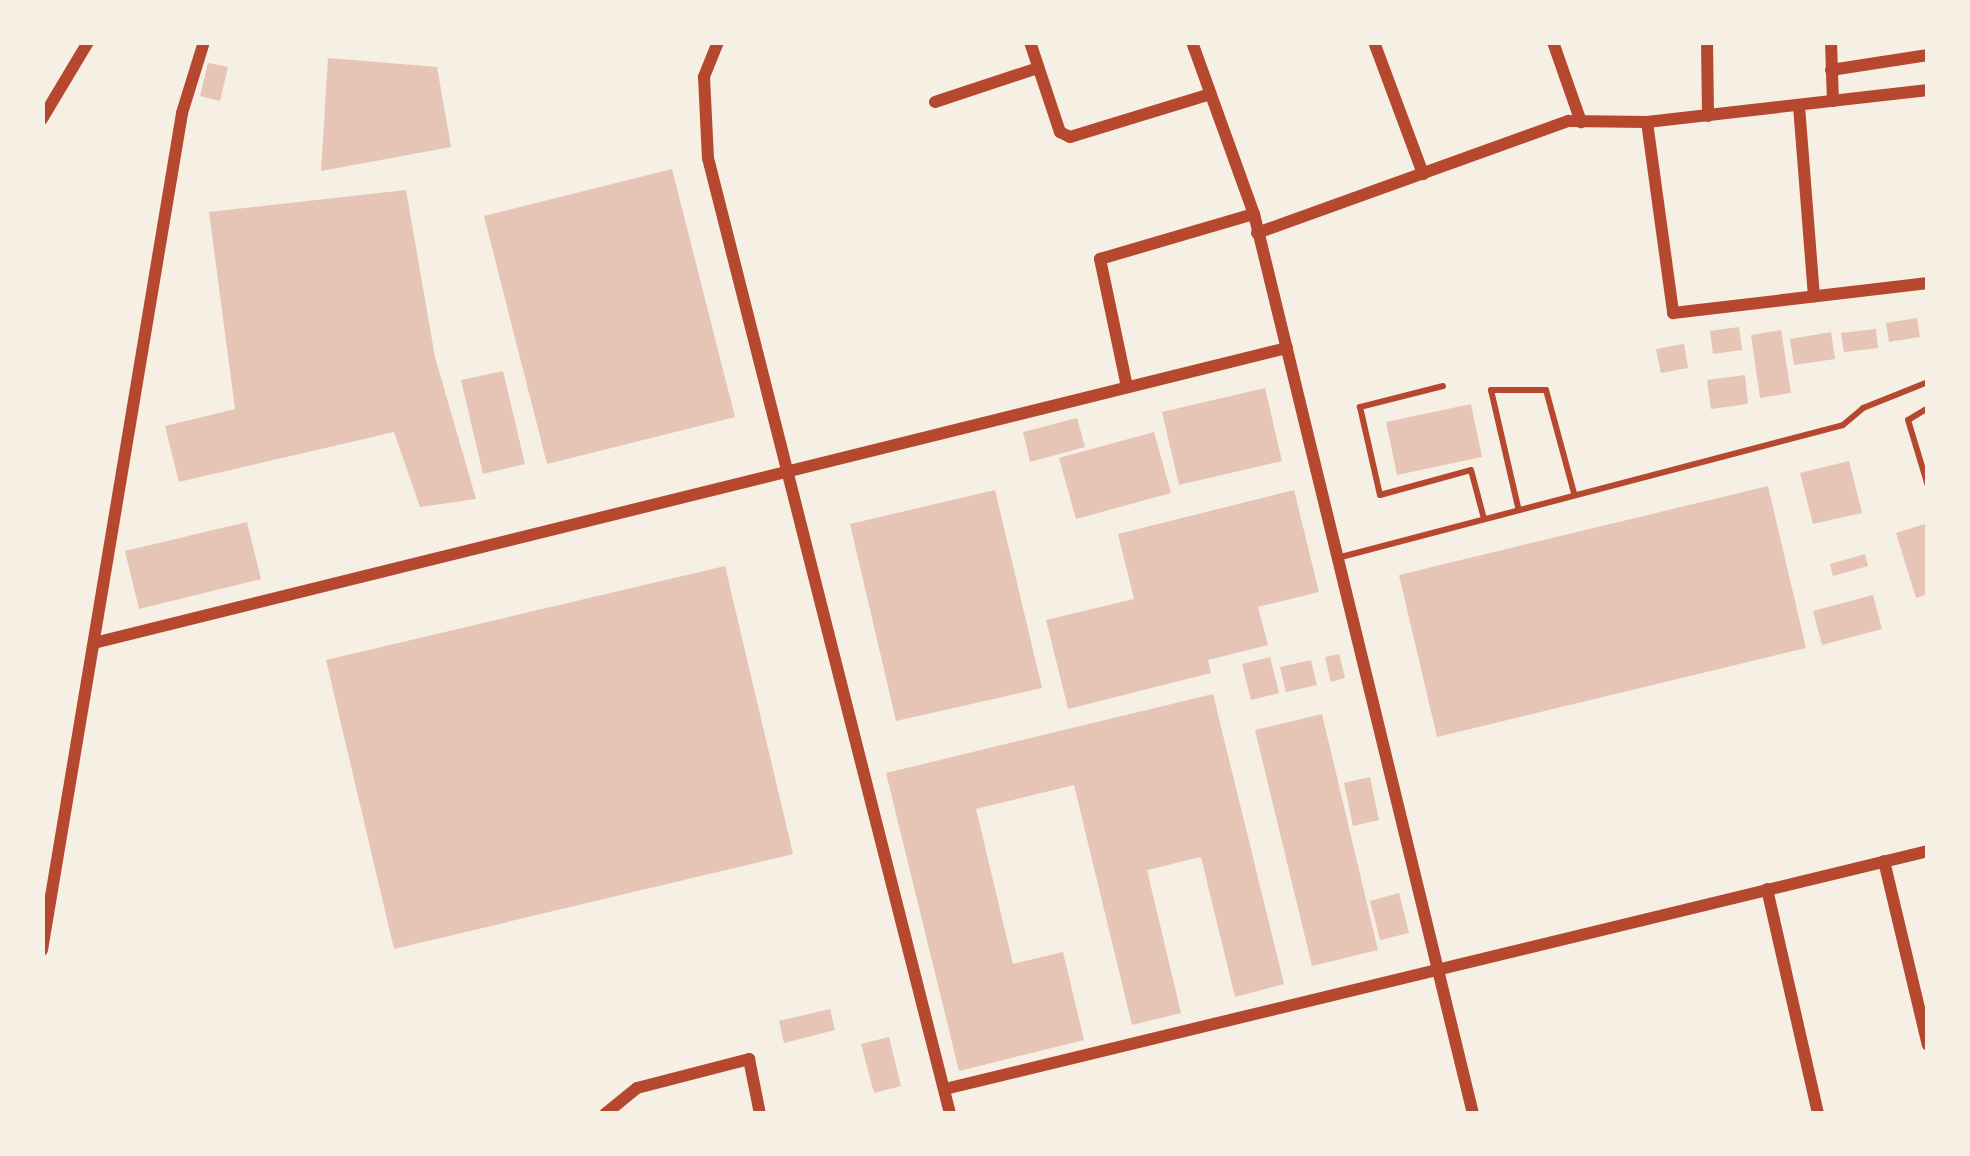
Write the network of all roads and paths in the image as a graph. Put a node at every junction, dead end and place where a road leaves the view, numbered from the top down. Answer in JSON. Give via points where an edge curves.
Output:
{"nodes":[{"id":1,"x":88,"y":42,"type":"edge"},
{"id":2,"x":205,"y":42,"type":"edge"},
{"id":3,"x":718,"y":42,"type":"edge"},
{"id":4,"x":1030,"y":42,"type":"edge"},
{"id":5,"x":1192,"y":42,"type":"edge"},
{"id":6,"x":1374,"y":42,"type":"edge"},
{"id":7,"x":1553,"y":42,"type":"edge"},
{"id":8,"x":1707,"y":42,"type":"edge"},
{"id":9,"x":1831,"y":42,"type":"edge"},
{"id":10,"x":1928,"y":55,"type":"edge"},
{"id":11,"x":1038,"y":68,"type":"junction"},
{"id":12,"x":1831,"y":70,"type":"junction"},
{"id":13,"x":1928,"y":91,"type":"edge"},
{"id":14,"x":1211,"y":94,"type":"junction"},
{"id":15,"x":1833,"y":101,"type":"junction"},
{"id":16,"x":934,"y":102,"type":"dead end"},
{"id":17,"x":1799,"y":106,"type":"junction"},
{"id":18,"x":1708,"y":116,"type":"junction"},
{"id":19,"x":42,"y":119,"type":"edge"},
{"id":20,"x":1581,"y":122,"type":"junction"},
{"id":21,"x":1647,"y":122,"type":"junction"},
{"id":22,"x":1424,"y":174,"type":"junction"},
{"id":23,"x":1254,"y":214,"type":"junction"},
{"id":24,"x":1257,"y":233,"type":"junction"},
{"id":25,"x":1928,"y":283,"type":"edge"},
{"id":26,"x":1814,"y":296,"type":"junction"},
{"id":27,"x":1287,"y":348,"type":"junction"},
{"id":28,"x":1928,"y":382,"type":"edge"},
{"id":29,"x":1442,"y":386,"type":"dead end"},
{"id":30,"x":1127,"y":387,"type":"junction"},
{"id":31,"x":1928,"y":408,"type":"edge"},
{"id":32,"x":787,"y":475,"type":"junction"},
{"id":33,"x":1928,"y":486,"type":"edge"},
{"id":34,"x":1574,"y":493,"type":"junction"},
{"id":35,"x":1518,"y":507,"type":"junction"},
{"id":36,"x":1483,"y":515,"type":"junction"},
{"id":37,"x":1341,"y":557,"type":"junction"},
{"id":38,"x":94,"y":643,"type":"junction"},
{"id":39,"x":1928,"y":851,"type":"edge"},
{"id":40,"x":1884,"y":861,"type":"junction"},
{"id":41,"x":46,"y":889,"type":"edge"},
{"id":42,"x":1767,"y":889,"type":"junction"},
{"id":43,"x":42,"y":950,"type":"edge"},
{"id":44,"x":1442,"y":969,"type":"junction"},
{"id":45,"x":1928,"y":1045,"type":"edge"},
{"id":46,"x":945,"y":1090,"type":"junction"},
{"id":47,"x":605,"y":1114,"type":"edge"},
{"id":48,"x":760,"y":1114,"type":"edge"},
{"id":49,"x":950,"y":1114,"type":"edge"},
{"id":50,"x":1473,"y":1114,"type":"edge"},
{"id":51,"x":1817,"y":1114,"type":"edge"}],
"edges":[{"from":1,"to":19,"type":"street"},
{"from":2,"to":38,"type":"street","via":[[182,112]]},
{"from":3,"to":32,"type":"street","via":[[704,76],[708,158]]},
{"from":4,"to":11,"type":"street"},
{"from":5,"to":14,"type":"street"},
{"from":6,"to":22,"type":"street"},
{"from":7,"to":20,"type":"street"},
{"from":8,"to":18,"type":"street"},
{"from":9,"to":12,"type":"street"},
{"from":10,"to":12,"type":"street"},
{"from":11,"to":14,"type":"street","via":[[1060,132],[1070,137]]},
{"from":11,"to":16,"type":"street"},
{"from":12,"to":15,"type":"street"},
{"from":13,"to":15,"type":"street"},
{"from":14,"to":23,"type":"street"},
{"from":15,"to":17,"type":"street"},
{"from":17,"to":18,"type":"street"},
{"from":17,"to":26,"type":"street"},
{"from":18,"to":21,"type":"street"},
{"from":20,"to":21,"type":"street"},
{"from":20,"to":22,"type":"street"},
{"from":21,"to":26,"type":"street","via":[[1673,313]]},
{"from":22,"to":24,"type":"street"},
{"from":23,"to":24,"type":"street"},
{"from":23,"to":30,"type":"street","via":[[1100,259]]},
{"from":24,"to":27,"type":"street"},
{"from":25,"to":26,"type":"street"},
{"from":27,"to":30,"type":"street"},
{"from":27,"to":37,"type":"street"},
{"from":28,"to":34,"type":"lane","via":[[1863,408],[1843,425]]},
{"from":29,"to":36,"type":"lane","via":[[1360,407],[1380,495],[1471,470]]},
{"from":30,"to":32,"type":"street"},
{"from":31,"to":33,"type":"lane","via":[[1908,420]]},
{"from":32,"to":38,"type":"street"},
{"from":32,"to":46,"type":"street"},
{"from":34,"to":35,"type":"lane"},
{"from":34,"to":35,"type":"lane","via":[[1546,390],[1491,390]]},
{"from":35,"to":36,"type":"lane"},
{"from":36,"to":37,"type":"lane"},
{"from":37,"to":44,"type":"street"},
{"from":38,"to":41,"type":"street"},
{"from":39,"to":40,"type":"street"},
{"from":40,"to":42,"type":"street"},
{"from":40,"to":45,"type":"street"},
{"from":41,"to":43,"type":"street"},
{"from":42,"to":44,"type":"street"},
{"from":42,"to":51,"type":"street"},
{"from":44,"to":46,"type":"street"},
{"from":44,"to":50,"type":"street"},
{"from":46,"to":49,"type":"street"},
{"from":47,"to":48,"type":"street","via":[[637,1088],[749,1059]]}]}
